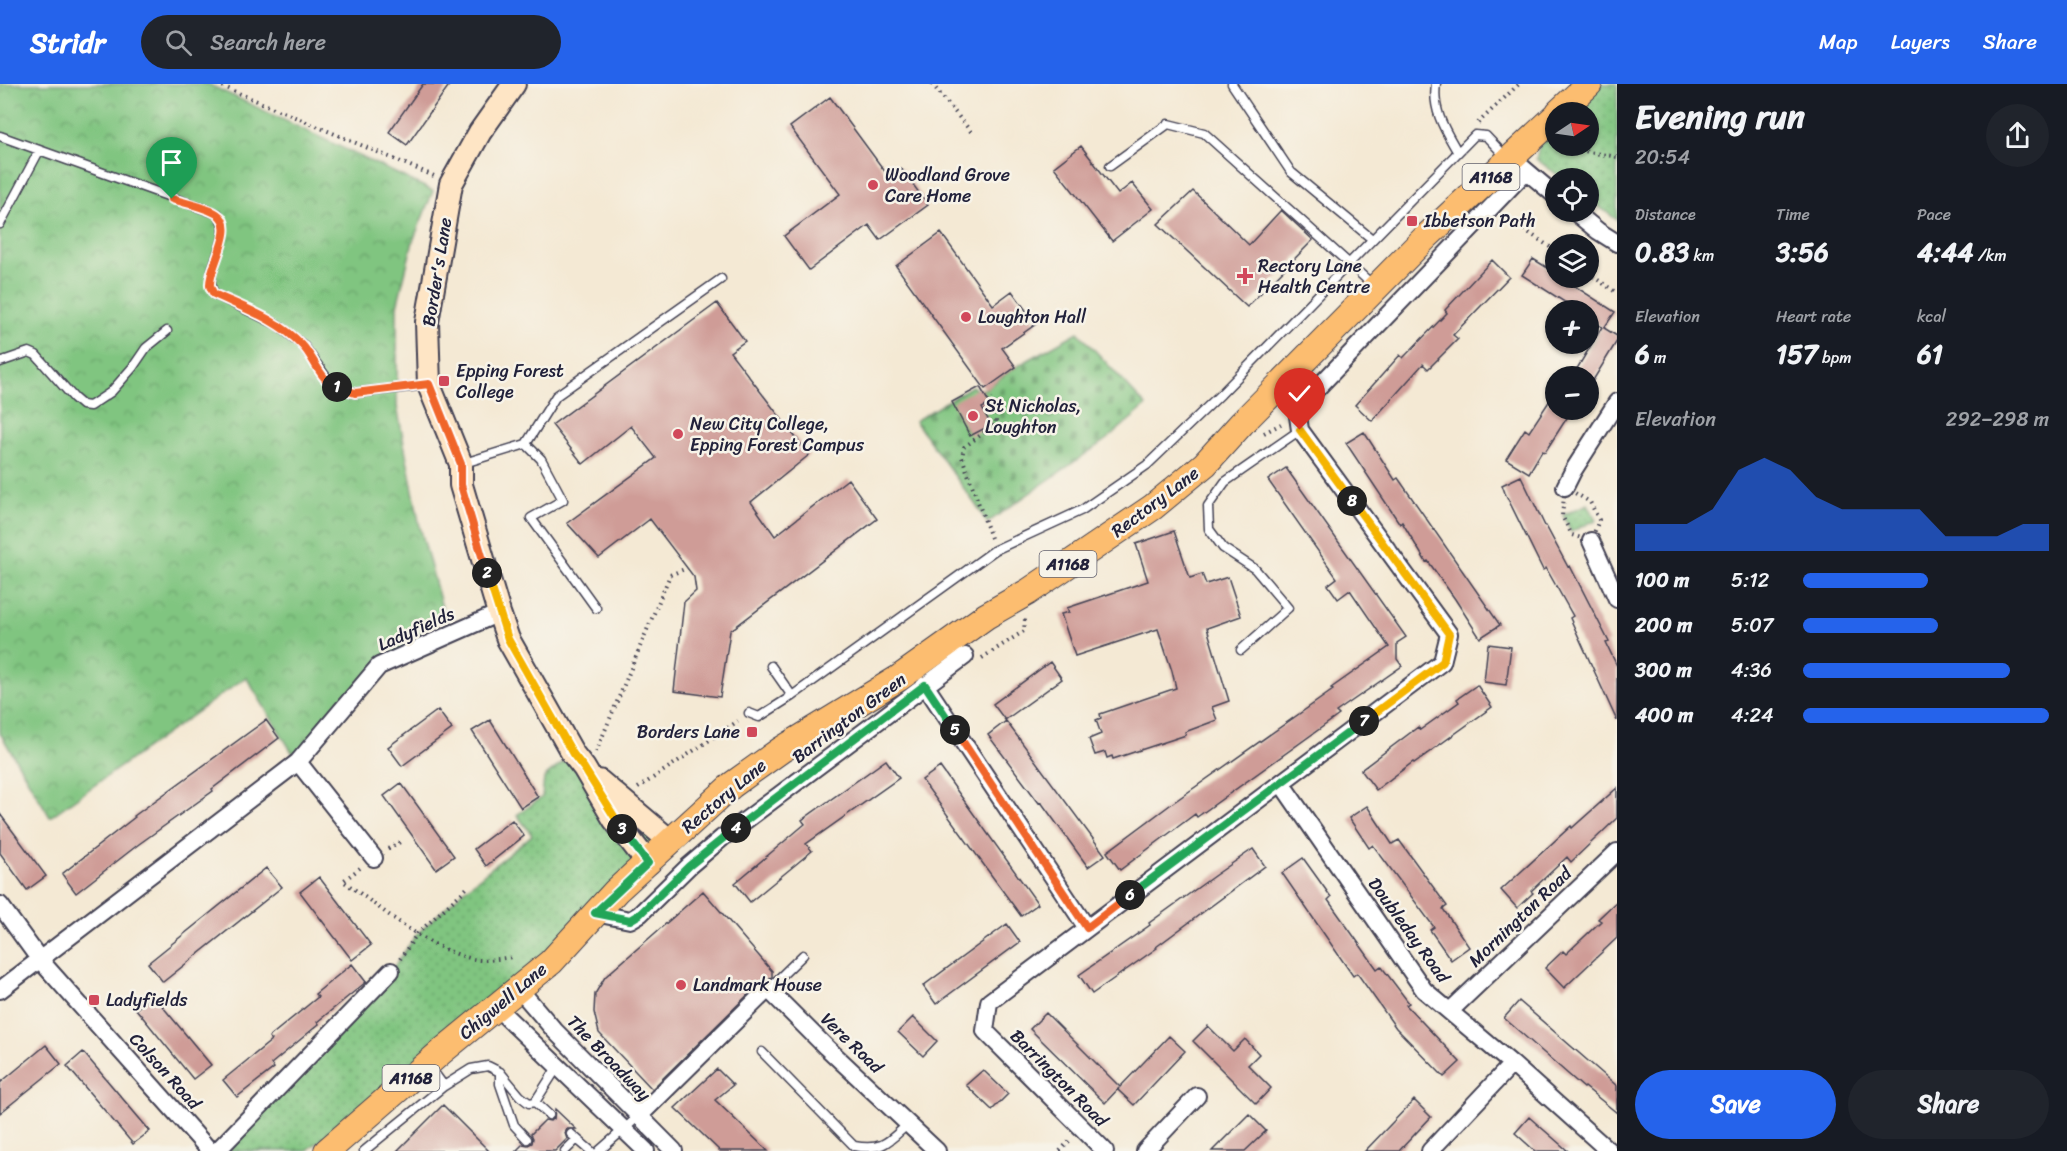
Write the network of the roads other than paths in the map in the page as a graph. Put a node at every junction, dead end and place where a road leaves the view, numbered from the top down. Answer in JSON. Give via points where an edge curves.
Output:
{"nodes":[{"id":1,"x":514,"y":84,"type":"edge"},
{"id":2,"x":1232,"y":84,"type":"edge"},
{"id":3,"x":1436,"y":84,"type":"edge"},
{"id":4,"x":1589,"y":84,"type":"edge"},
{"id":5,"x":1570,"y":102,"type":"edge"},
{"id":6,"x":1545,"y":126,"type":"edge"},
{"id":7,"x":0,"y":136,"type":"edge"},
{"id":8,"x":39,"y":151,"type":"junction"},
{"id":9,"x":1457,"y":151,"type":"junction"},
{"id":10,"x":1515,"y":163,"type":"junction"},
{"id":11,"x":1110,"y":166,"type":"dead end"},
{"id":12,"x":1545,"y":187,"type":"edge"},
{"id":13,"x":1587,"y":222,"type":"edge"},
{"id":14,"x":0,"y":224,"type":"edge"},
{"id":15,"x":1372,"y":239,"type":"junction"},
{"id":16,"x":1617,"y":243,"type":"edge"},
{"id":17,"x":1348,"y":263,"type":"junction"},
{"id":18,"x":720,"y":279,"type":"dead end"},
{"id":19,"x":1376,"y":288,"type":"junction"},
{"id":20,"x":167,"y":331,"type":"dead end"},
{"id":21,"x":0,"y":362,"type":"edge"},
{"id":22,"x":429,"y":384,"type":"junction"},
{"id":23,"x":1617,"y":402,"type":"edge"},
{"id":24,"x":1300,"y":430,"type":"junction"},
{"id":25,"x":525,"y":444,"type":"junction"},
{"id":26,"x":461,"y":464,"type":"junction"},
{"id":27,"x":1565,"y":487,"type":"road end"},
{"id":28,"x":1591,"y":541,"type":"road end"},
{"id":29,"x":1617,"y":599,"type":"edge"},
{"id":30,"x":596,"y":608,"type":"dead end"},
{"id":31,"x":499,"y":613,"type":"junction"},
{"id":32,"x":1241,"y":650,"type":"dead end"},
{"id":33,"x":965,"y":656,"type":"road end"},
{"id":34,"x":771,"y":666,"type":"dead end"},
{"id":35,"x":925,"y":685,"type":"junction"},
{"id":36,"x":792,"y":696,"type":"junction"},
{"id":37,"x":749,"y":713,"type":"road end"},
{"id":38,"x":298,"y":762,"type":"junction"},
{"id":39,"x":589,"y":763,"type":"junction"},
{"id":40,"x":1281,"y":783,"type":"junction"},
{"id":41,"x":670,"y":842,"type":"junction"},
{"id":42,"x":1617,"y":852,"type":"edge"},
{"id":43,"x":375,"y":858,"type":"road end"},
{"id":44,"x":648,"y":863,"type":"junction"},
{"id":45,"x":0,"y":905,"type":"edge"},
{"id":46,"x":595,"y":913,"type":"junction"},
{"id":47,"x":1087,"y":928,"type":"junction"},
{"id":48,"x":803,"y":955,"type":"dead end"},
{"id":49,"x":40,"y":960,"type":"junction"},
{"id":50,"x":391,"y":971,"type":"road end"},
{"id":51,"x":519,"y":989,"type":"junction"},
{"id":52,"x":768,"y":989,"type":"junction"},
{"id":53,"x":0,"y":990,"type":"edge"},
{"id":54,"x":497,"y":1008,"type":"junction"},
{"id":55,"x":1450,"y":1011,"type":"junction"},
{"id":56,"x":762,"y":1052,"type":"dead end"},
{"id":57,"x":1512,"y":1064,"type":"junction"},
{"id":58,"x":427,"y":1065,"type":"junction"},
{"id":59,"x":558,"y":1065,"type":"junction"},
{"id":60,"x":500,"y":1072,"type":"junction"},
{"id":61,"x":444,"y":1086,"type":"junction"},
{"id":62,"x":1197,"y":1096,"type":"dead end"},
{"id":63,"x":536,"y":1102,"type":"junction"},
{"id":64,"x":549,"y":1115,"type":"dead end"},
{"id":65,"x":639,"y":1116,"type":"junction"},
{"id":66,"x":908,"y":1124,"type":"junction"},
{"id":67,"x":624,"y":1130,"type":"junction"},
{"id":68,"x":527,"y":1138,"type":"dead end"},
{"id":69,"x":210,"y":1151,"type":"edge"},
{"id":70,"x":217,"y":1151,"type":"edge"},
{"id":71,"x":327,"y":1151,"type":"edge"},
{"id":72,"x":364,"y":1151,"type":"edge"},
{"id":73,"x":565,"y":1151,"type":"edge"},
{"id":74,"x":591,"y":1151,"type":"edge"},
{"id":75,"x":599,"y":1151,"type":"edge"},
{"id":76,"x":646,"y":1151,"type":"edge"},
{"id":77,"x":675,"y":1151,"type":"edge"},
{"id":78,"x":937,"y":1151,"type":"edge"},
{"id":79,"x":1105,"y":1151,"type":"edge"},
{"id":80,"x":1145,"y":1151,"type":"edge"},
{"id":81,"x":1430,"y":1151,"type":"edge"},
{"id":82,"x":1609,"y":1151,"type":"edge"}],
"edges":[{"from":1,"to":22,"type":"street","name":"Border's Lane","via":[[480,132],[451,184],[427,322]]},
{"from":2,"to":15,"type":"lane","via":[[1291,172]]},
{"from":3,"to":9,"type":"lane","via":[[1434,96],[1441,123]]},
{"from":4,"to":5,"type":"main road"},
{"from":6,"to":10,"type":"main road","name":"Rectory Lane","number":"A1168"},
{"from":7,"to":8,"type":"lane"},
{"from":8,"to":14,"type":"lane"},
{"from":8,"to":22,"type":"lane","via":[[218,214],[224,222],[225,235],[212,275],[210,286],[214,294],[278,325],[303,345],[332,385],[355,393]]},
{"from":9,"to":10,"type":"lane","via":[[1475,135],[1486,136]]},
{"from":9,"to":15,"type":"lane"},
{"from":10,"to":12,"type":"street"},
{"from":10,"to":19,"type":"main road","name":"Rectory Lane","number":"A1168","via":[[1426,237]]},
{"from":10,"to":24,"type":"street","via":[[1490,207],[1302,404],[1298,416]]},
{"from":11,"to":17,"type":"lane","via":[[1168,124],[1204,133]]},
{"from":13,"to":16,"type":"street"},
{"from":15,"to":17,"type":"lane"},
{"from":17,"to":19,"type":"lane"},
{"from":17,"to":36,"type":"lane","via":[[1147,465],[1082,510],[995,550]]},
{"from":18,"to":25,"type":"lane","via":[[556,396]]},
{"from":19,"to":41,"type":"main road","name":"Rectory Lane","number":"A1168","via":[[1205,464],[1153,507],[899,678],[781,750],[732,785]]},
{"from":20,"to":21,"type":"lane","via":[[146,348],[111,392],[90,406],[74,398],[36,355],[29,352]]},
{"from":22,"to":26,"type":"street","name":"Border's Lane"},
{"from":23,"to":27,"type":"street"},
{"from":24,"to":32,"type":"lane","via":[[1225,482],[1208,506],[1209,529],[1223,548],[1255,569],[1288,608]]},
{"from":24,"to":40,"type":"street","via":[[1449,634],[1443,662]]},
{"from":25,"to":26,"type":"lane"},
{"from":25,"to":30,"type":"lane","via":[[541,459],[563,500],[531,518]]},
{"from":26,"to":31,"type":"street","name":"Border's Lane","via":[[461,485]]},
{"from":28,"to":29,"type":"street"},
{"from":31,"to":38,"type":"street","name":"Ladyfields","via":[[380,666]]},
{"from":31,"to":39,"type":"street","name":"Border's Lane","via":[[573,754]]},
{"from":33,"to":35,"type":"street","name":"Barrington Green"},
{"from":34,"to":36,"type":"lane"},
{"from":35,"to":46,"type":"street","name":"Barrington Green","via":[[722,838],[640,914],[630,920]]},
{"from":35,"to":47,"type":"street","name":"Barrington Green"},
{"from":36,"to":37,"type":"lane","via":[[759,717]]},
{"from":38,"to":43,"type":"street"},
{"from":38,"to":49,"type":"street","name":"Ladyfields"},
{"from":39,"to":41,"type":"street","name":"Border's Lane"},
{"from":39,"to":44,"type":"street","name":"Border's Lane","via":[[614,819]]},
{"from":40,"to":47,"type":"street","name":"Barrington Road"},
{"from":40,"to":55,"type":"street","name":"Doubleday Road","via":[[1424,990]]},
{"from":41,"to":44,"type":"main road","name":"Chigwell Lane","number":"A1168"},
{"from":42,"to":55,"type":"street","name":"Mornington Road"},
{"from":44,"to":46,"type":"main road","name":"Chigwell Lane","number":"A1168"},
{"from":45,"to":49,"type":"street","name":"Colson Road"},
{"from":46,"to":51,"type":"main road","name":"Chigwell Lane","number":"A1168","via":[[561,952]]},
{"from":47,"to":79,"type":"street","name":"Barrington Road","via":[[989,1002],[985,1031]]},
{"from":48,"to":52,"type":"lane"},
{"from":49,"to":53,"type":"street","name":"Ladyfields"},
{"from":49,"to":69,"type":"street","name":"Colson Road"},
{"from":50,"to":70,"type":"street"},
{"from":51,"to":54,"type":"main road","name":"Chigwell Lane","number":"A1168"},
{"from":51,"to":65,"type":"street","name":"The Broadway"},
{"from":52,"to":65,"type":"street"},
{"from":52,"to":66,"type":"street","name":"Vere Road"},
{"from":54,"to":58,"type":"main road","name":"Chigwell Lane","number":"A1168"},
{"from":54,"to":59,"type":"street"},
{"from":55,"to":57,"type":"street","name":"Doubleday Road"},
{"from":56,"to":66,"type":"lane","via":[[854,1146],[878,1150]]},
{"from":57,"to":81,"type":"street"},
{"from":57,"to":82,"type":"street","name":"Doubleday Road"},
{"from":58,"to":61,"type":"lane"},
{"from":58,"to":71,"type":"main road","name":"Chigwell Lane","number":"A1168"},
{"from":59,"to":63,"type":"lane"},
{"from":59,"to":67,"type":"street"},
{"from":60,"to":61,"type":"lane","via":[[488,1066],[471,1069]]},
{"from":60,"to":63,"type":"lane","via":[[520,1096],[529,1103]]},
{"from":60,"to":68,"type":"lane","via":[[500,1084],[514,1125]]},
{"from":61,"to":72,"type":"lane"},
{"from":62,"to":80,"type":"street"},
{"from":63,"to":64,"type":"lane"},
{"from":65,"to":67,"type":"lane"},
{"from":65,"to":77,"type":"street","name":"The Broadway"},
{"from":66,"to":78,"type":"street","name":"Vere Road"},
{"from":67,"to":75,"type":"lane"},
{"from":67,"to":76,"type":"street"},
{"from":73,"to":74,"type":"lane","via":[[574,1136]]}]}
